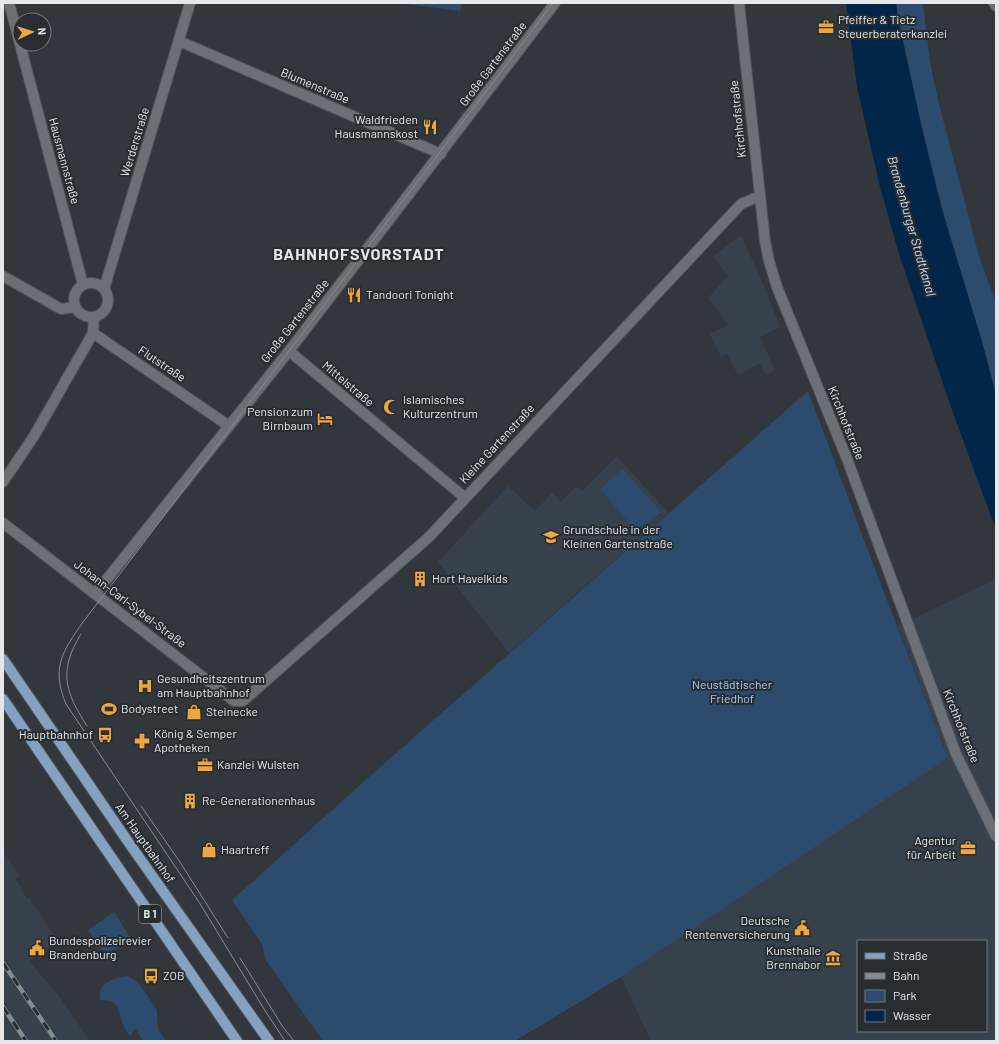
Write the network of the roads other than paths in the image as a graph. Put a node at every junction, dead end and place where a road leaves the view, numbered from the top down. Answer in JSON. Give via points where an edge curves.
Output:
{"nodes":[{"id":1,"x":9,"y":3,"type":"edge"},
{"id":2,"x":190,"y":3,"type":"edge"},
{"id":3,"x":555,"y":3,"type":"edge"},
{"id":4,"x":739,"y":3,"type":"edge"},
{"id":5,"x":994,"y":3,"type":"edge"},
{"id":6,"x":996,"y":6,"type":"edge"},
{"id":7,"x":12,"y":14,"type":"edge"},
{"id":8,"x":179,"y":41,"type":"junction"},
{"id":9,"x":22,"y":52,"type":"edge"},
{"id":10,"x":441,"y":154,"type":"junction"},
{"id":11,"x":760,"y":196,"type":"junction"},
{"id":12,"x":3,"y":276,"type":"edge"},
{"id":13,"x":83,"y":285,"type":"junction"},
{"id":14,"x":104,"y":289,"type":"junction"},
{"id":15,"x":75,"y":307,"type":"junction"},
{"id":16,"x":94,"y":317,"type":"junction"},
{"id":17,"x":93,"y":333,"type":"junction"},
{"id":18,"x":289,"y":351,"type":"junction"},
{"id":19,"x":229,"y":426,"type":"junction"},
{"id":20,"x":3,"y":482,"type":"edge"},
{"id":21,"x":464,"y":497,"type":"junction"},
{"id":22,"x":3,"y":524,"type":"edge"},
{"id":23,"x":95,"y":594,"type":"junction"},
{"id":24,"x":3,"y":659,"type":"edge"},
{"id":25,"x":3,"y":699,"type":"edge"},
{"id":26,"x":243,"y":701,"type":"joint"},
{"id":27,"x":996,"y":836,"type":"edge"},
{"id":28,"x":237,"y":1041,"type":"edge"},
{"id":29,"x":269,"y":1041,"type":"edge"}],
"edges":[{"from":1,"to":7,"type":"street","name":"Hausmannstraße"},
{"from":2,"to":8,"type":"street","name":"Werderstraße"},
{"from":3,"to":10,"type":"street","name":"Große Gartenstraße"},
{"from":4,"to":11,"type":"street","name":"Kirchhofstraße"},
{"from":5,"to":6,"type":"street"},
{"from":8,"to":10,"type":"street","name":"Blumenstraße"},
{"from":8,"to":14,"type":"street","name":"Werderstraße"},
{"from":9,"to":13,"type":"street","name":"Hausmannstraße"},
{"from":10,"to":18,"type":"street","name":"Große Gartenstraße"},
{"from":11,"to":21,"type":"street","name":"Kleine Gartenstraße","via":[[740,204]]},
{"from":11,"to":27,"type":"street","name":"Kirchhofstraße","via":[[765,241],[777,287],[847,459],[956,754]]},
{"from":12,"to":15,"type":"street","via":[[61,310]]},
{"from":13,"to":14,"type":"street","via":[[94,283]]},
{"from":13,"to":15,"type":"street","via":[[74,297]]},
{"from":14,"to":16,"type":"street","name":"Werderstraße","via":[[108,298],[106,308]]},
{"from":15,"to":16,"type":"street","via":[[83,315]]},
{"from":16,"to":17,"type":"street"},
{"from":17,"to":19,"type":"street","name":"Flutstraße"},
{"from":17,"to":20,"type":"street","via":[[34,436]]},
{"from":18,"to":19,"type":"street","name":"Große Gartenstraße"},
{"from":18,"to":21,"type":"street","name":"Mittelstraße"},
{"from":19,"to":23,"type":"street","name":"Große Gartenstraße"},
{"from":21,"to":26,"type":"street","name":"Kleine Gartenstraße","via":[[429,537]]},
{"from":22,"to":23,"type":"street","name":"Johann-Carl-Sybel-Straße"},
{"from":23,"to":26,"type":"street","name":"Johann-Carl-Sybel-Straße","via":[[234,701]]},
{"from":24,"to":29,"type":"main road","name":"Am Hauptbahnhof","number":"B 1"},
{"from":25,"to":28,"type":"main road","number":"B 1"}]}
